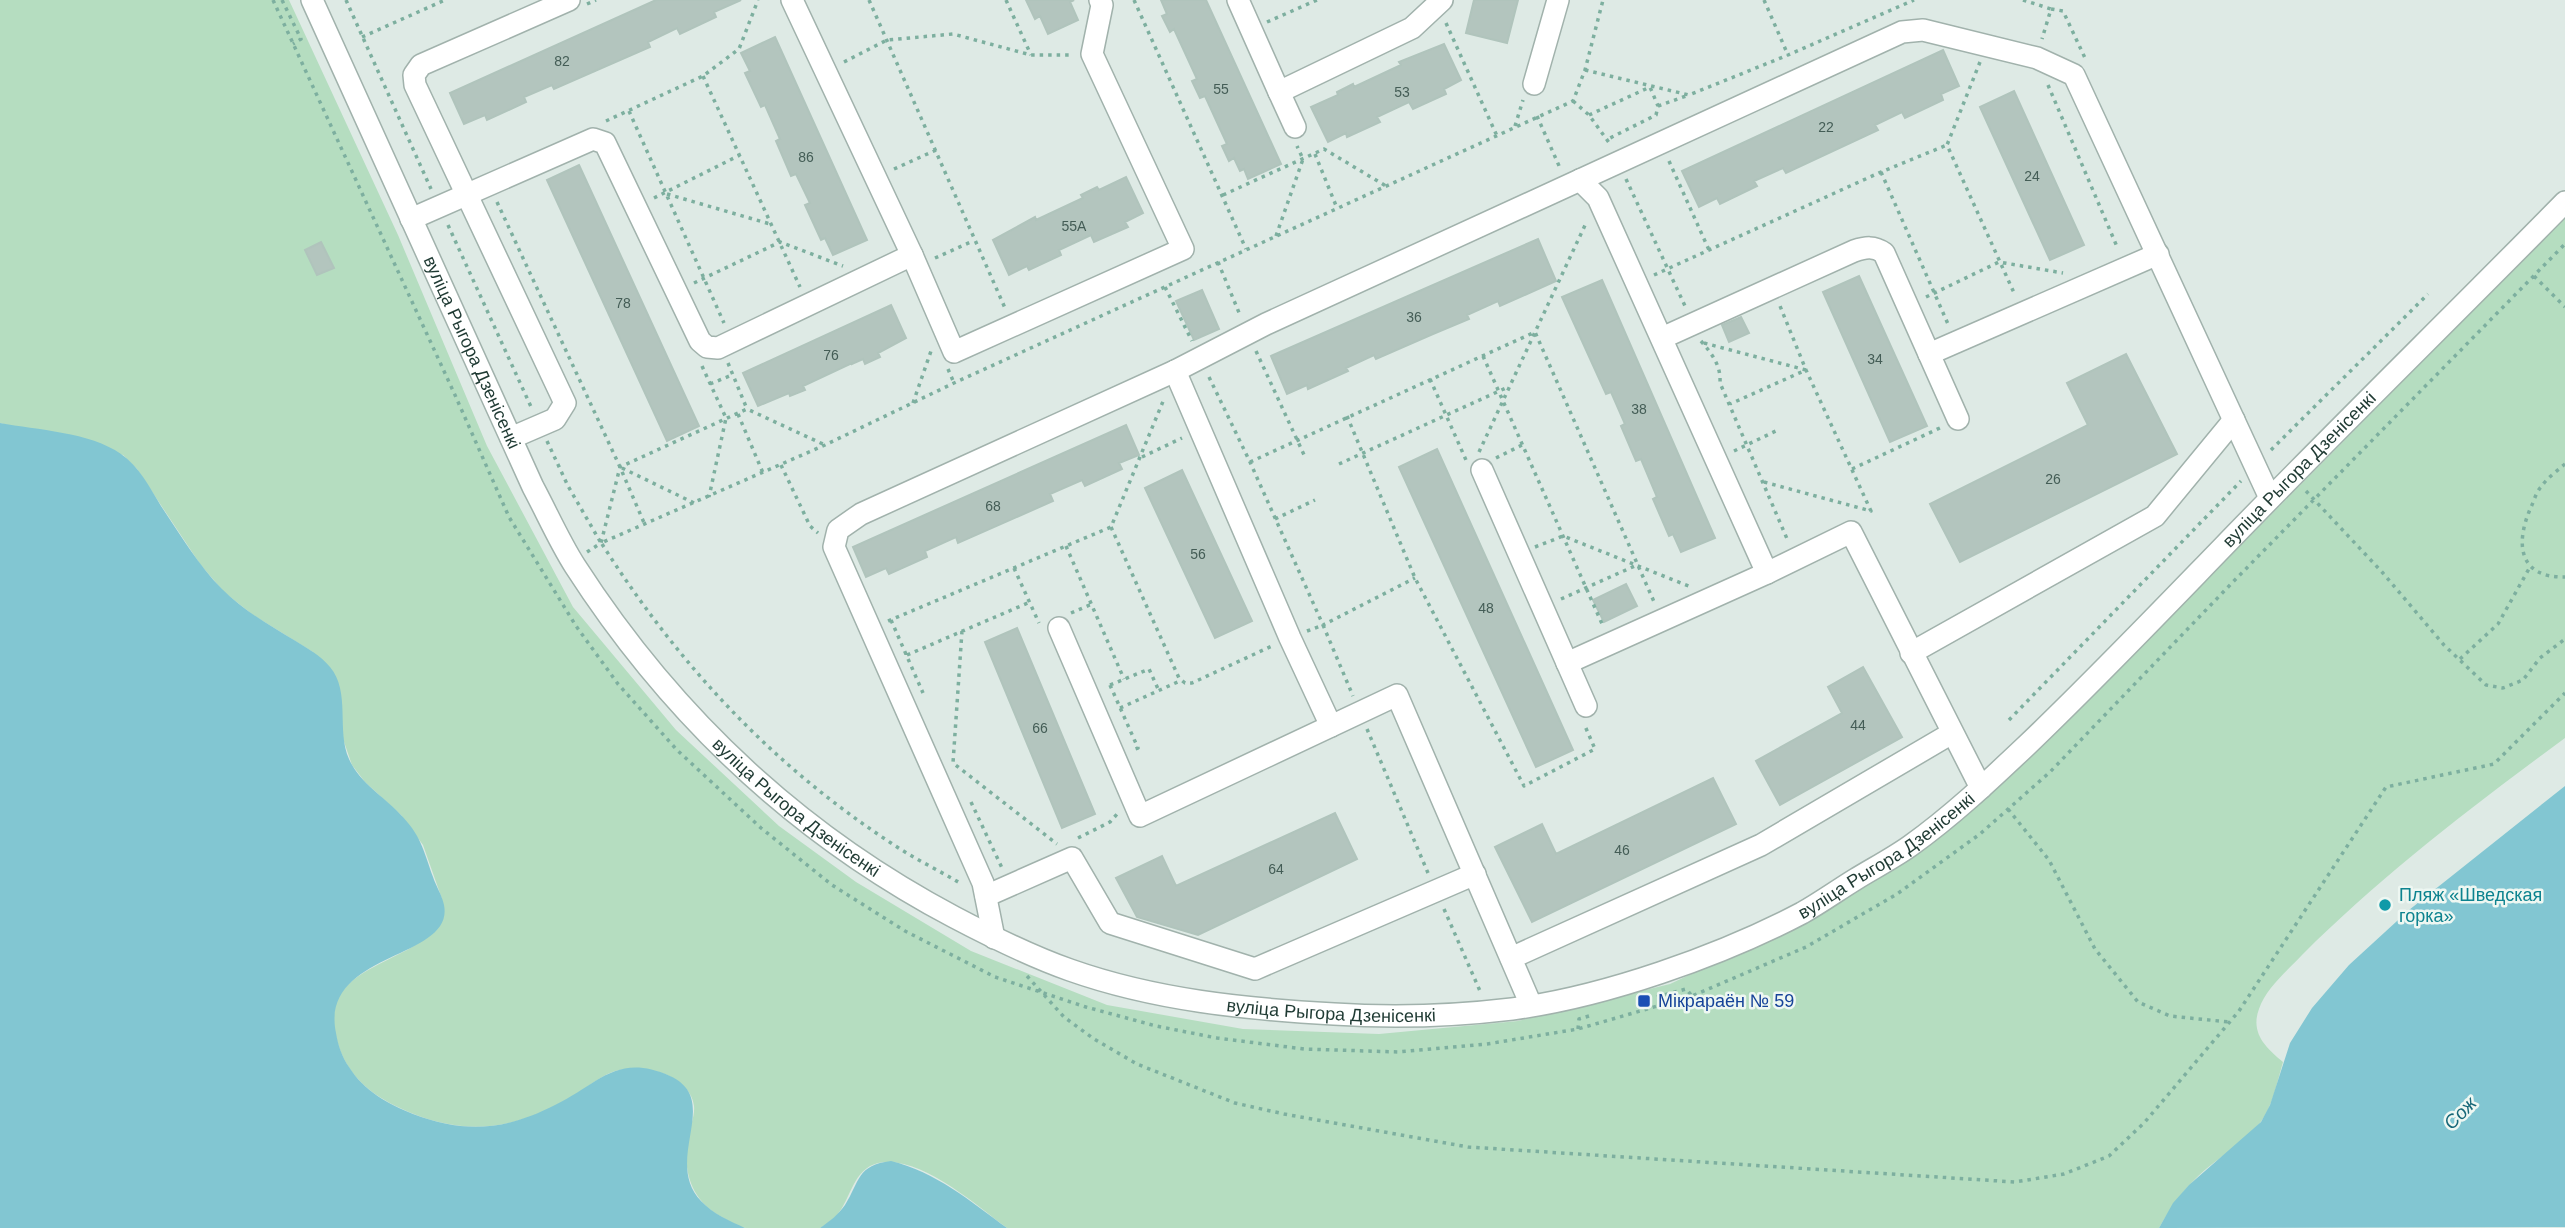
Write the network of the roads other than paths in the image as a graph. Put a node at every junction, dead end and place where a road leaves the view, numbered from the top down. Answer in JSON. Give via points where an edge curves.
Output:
{"nodes":[{"id":1,"x":792,"y":0,"type":"edge"},
{"id":2,"x":1100,"y":0,"type":"edge"},
{"id":3,"x":1238,"y":0,"type":"edge"},
{"id":4,"x":1558,"y":0,"type":"edge"},
{"id":5,"x":319,"y":2,"type":"edge"},
{"id":6,"x":576,"y":3,"type":"edge"},
{"id":7,"x":1440,"y":3,"type":"edge"},
{"id":8,"x":1534,"y":84,"type":"dead end"},
{"id":9,"x":1279,"y":92,"type":"junction"},
{"id":10,"x":1295,"y":127,"type":"road end"},
{"id":11,"x":1574,"y":183,"type":"junction"},
{"id":12,"x":465,"y":194,"type":"junction"},
{"id":13,"x":2565,"y":201,"type":"edge"},
{"id":14,"x":411,"y":219,"type":"junction"},
{"id":15,"x":2158,"y":254,"type":"junction"},
{"id":16,"x":912,"y":255,"type":"junction"},
{"id":17,"x":1662,"y":338,"type":"junction"},
{"id":18,"x":1929,"y":355,"type":"junction"},
{"id":19,"x":1175,"y":371,"type":"junction"},
{"id":20,"x":1958,"y":419,"type":"road end"},
{"id":21,"x":2234,"y":420,"type":"junction"},
{"id":22,"x":511,"y":438,"type":"junction"},
{"id":23,"x":1479,"y":464,"type":"road end"},
{"id":24,"x":2270,"y":498,"type":"junction"},
{"id":25,"x":1766,"y":573,"type":"junction"},
{"id":26,"x":1050,"y":627,"type":"road end"},
{"id":27,"x":1911,"y":653,"type":"junction"},
{"id":28,"x":1567,"y":663,"type":"junction"},
{"id":29,"x":1586,"y":706,"type":"dead end"},
{"id":30,"x":1331,"y":726,"type":"junction"},
{"id":31,"x":1952,"y":733,"type":"junction"},
{"id":32,"x":1981,"y":788,"type":"junction"},
{"id":33,"x":1475,"y":874,"type":"junction"},
{"id":34,"x":985,"y":890,"type":"junction"},
{"id":35,"x":994,"y":938,"type":"junction"},
{"id":36,"x":1511,"y":958,"type":"junction"},
{"id":37,"x":1531,"y":1005,"type":"junction"}],
"edges":[{"from":1,"to":16,"type":"street"},
{"from":2,"to":16,"type":"street","via":[[1092,54],[1183,249],[954,352]]},
{"from":3,"to":9,"type":"street"},
{"from":4,"to":8,"type":"street"},
{"from":5,"to":14,"type":"street","name":"вуліца Рыгора Дзенісенкі"},
{"from":6,"to":12,"type":"street","via":[[421,65],[414,75]]},
{"from":7,"to":9,"type":"street","via":[[1412,28]]},
{"from":9,"to":10,"type":"street"},
{"from":11,"to":15,"type":"street","via":[[1902,32],[1923,30],[2036,58],[2074,75]]},
{"from":11,"to":17,"type":"street","via":[[1598,198]]},
{"from":11,"to":19,"type":"street"},
{"from":12,"to":14,"type":"street"},
{"from":12,"to":16,"type":"street","via":[[593,139],[605,143],[700,341],[707,347],[718,348]]},
{"from":12,"to":22,"type":"street","via":[[565,403],[555,419]]},
{"from":13,"to":24,"type":"street","name":"вуліца Рыгора Дзенісенкі"},
{"from":14,"to":22,"type":"street","name":"вуліца Рыгора Дзенісенкі"},
{"from":15,"to":18,"type":"street"},
{"from":15,"to":21,"type":"street"},
{"from":17,"to":18,"type":"street","via":[[1698,333],[1772,288],[1854,251],[1876,248],[1884,253]]},
{"from":17,"to":25,"type":"street"},
{"from":18,"to":20,"type":"street"},
{"from":19,"to":30,"type":"street"},
{"from":19,"to":34,"type":"street","via":[[861,514],[838,530],[834,547]]},
{"from":21,"to":24,"type":"street"},
{"from":21,"to":27,"type":"street","via":[[2155,516]]},
{"from":22,"to":35,"type":"street","name":"вуліца Рыгора Дзенісенкі","via":[[572,561],[699,726],[785,805],[862,863]]},
{"from":23,"to":28,"type":"street"},
{"from":24,"to":32,"type":"street","name":"вуліца Рыгора Дзенісенкі","via":[[2078,697]]},
{"from":25,"to":27,"type":"street","via":[[1851,532]]},
{"from":25,"to":28,"type":"street"},
{"from":26,"to":30,"type":"street","via":[[1088,694],[1140,816]]},
{"from":27,"to":31,"type":"street"},
{"from":28,"to":29,"type":"street"},
{"from":30,"to":33,"type":"street","via":[[1397,695]]},
{"from":31,"to":32,"type":"street"},
{"from":31,"to":36,"type":"street","via":[[1761,845]]},
{"from":32,"to":37,"type":"street","name":"вуліца Рыгора Дзенісенкі","via":[[1909,847],[1801,913],[1665,971]]},
{"from":33,"to":34,"type":"street","via":[[1255,969],[1110,923],[1072,858]]},
{"from":33,"to":36,"type":"street"},
{"from":34,"to":35,"type":"street"},
{"from":35,"to":37,"type":"street","name":"вуліца Рыгора Дзенісенкі","via":[[1106,980],[1254,1010],[1379,1017]]},
{"from":36,"to":37,"type":"street"}]}
